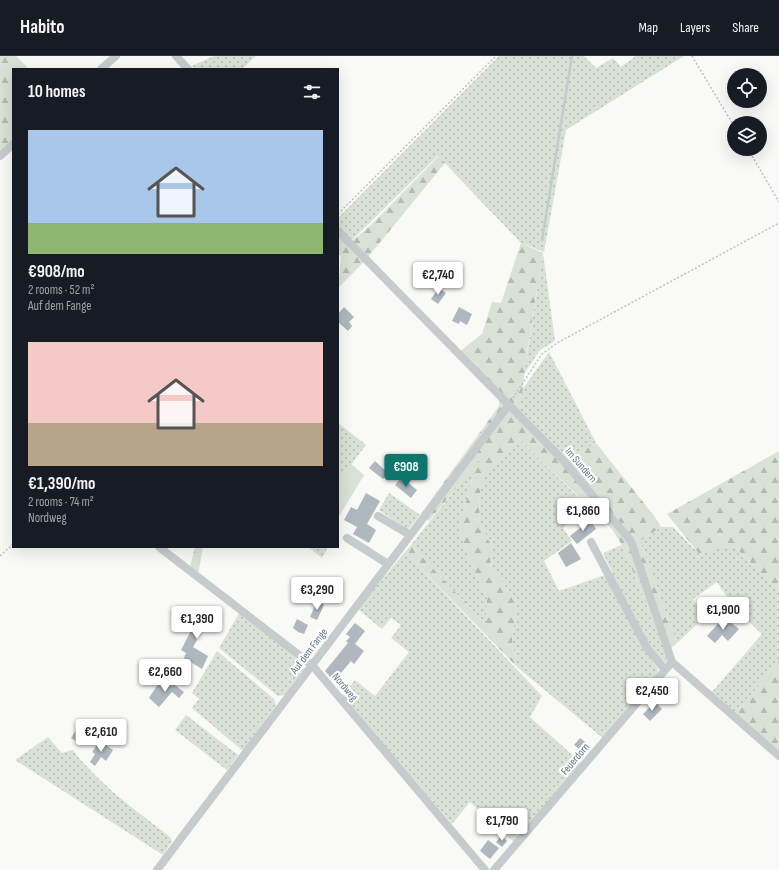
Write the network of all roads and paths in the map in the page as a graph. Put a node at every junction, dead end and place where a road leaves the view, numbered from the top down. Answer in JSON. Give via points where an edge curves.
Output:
{"nodes":[{"id":1,"x":116,"y":56,"type":"edge"},
{"id":2,"x":176,"y":56,"type":"edge"},
{"id":3,"x":496,"y":56,"type":"edge"},
{"id":4,"x":692,"y":56,"type":"edge"},
{"id":5,"x":102,"y":68,"type":"edge"},
{"id":6,"x":187,"y":68,"type":"edge"},
{"id":7,"x":728,"y":116,"type":"edge"},
{"id":8,"x":12,"y":145,"type":"edge"},
{"id":9,"x":0,"y":156,"type":"edge"},
{"id":10,"x":752,"y":156,"type":"edge"},
{"id":11,"x":779,"y":202,"type":"edge"},
{"id":12,"x":339,"y":213,"type":"edge"},
{"id":13,"x":779,"y":223,"type":"edge"},
{"id":14,"x":339,"y":232,"type":"edge"},
{"id":15,"x":508,"y":406,"type":"junction"},
{"id":16,"x":378,"y":516,"type":"dead end"},
{"id":17,"x":410,"y":535,"type":"junction"},
{"id":18,"x":347,"y":538,"type":"dead end"},
{"id":19,"x":591,"y":542,"type":"dead end"},
{"id":20,"x":12,"y":545,"type":"edge"},
{"id":21,"x":160,"y":548,"type":"edge"},
{"id":22,"x":0,"y":556,"type":"edge"},
{"id":23,"x":388,"y":564,"type":"junction"},
{"id":24,"x":672,"y":662,"type":"junction"},
{"id":25,"x":312,"y":665,"type":"junction"},
{"id":26,"x":665,"y":670,"type":"junction"},
{"id":27,"x":779,"y":756,"type":"edge"},
{"id":28,"x":157,"y":870,"type":"edge"},
{"id":29,"x":485,"y":870,"type":"edge"},
{"id":30,"x":494,"y":870,"type":"edge"}],
"edges":[{"from":1,"to":5,"type":"street"},
{"from":2,"to":6,"type":"street"},
{"from":3,"to":12,"type":"path"},
{"from":4,"to":7,"type":"path"},
{"from":8,"to":9,"type":"street"},
{"from":10,"to":11,"type":"path"},
{"from":13,"to":15,"type":"path","via":[[557,343],[542,354]]},
{"from":14,"to":15,"type":"street","name":"Im Sundern"},
{"from":15,"to":17,"type":"street","name":"Auf dem Fange"},
{"from":15,"to":24,"type":"street","name":"Im Sundern","via":[[562,459],[631,541]]},
{"from":16,"to":17,"type":"street"},
{"from":17,"to":23,"type":"street","name":"Auf dem Fange"},
{"from":18,"to":23,"type":"street"},
{"from":19,"to":26,"type":"street","via":[[647,648]]},
{"from":20,"to":22,"type":"path"},
{"from":21,"to":25,"type":"street","name":"Nordweg"},
{"from":23,"to":25,"type":"street","name":"Auf dem Fange"},
{"from":24,"to":26,"type":"street","name":"Feuerdorn"},
{"from":24,"to":27,"type":"street","name":"Im Sundern"},
{"from":25,"to":28,"type":"street","name":"Auf dem Fange"},
{"from":25,"to":29,"type":"street","name":"Nordweg"},
{"from":26,"to":30,"type":"street","name":"Feuerdorn"}]}
